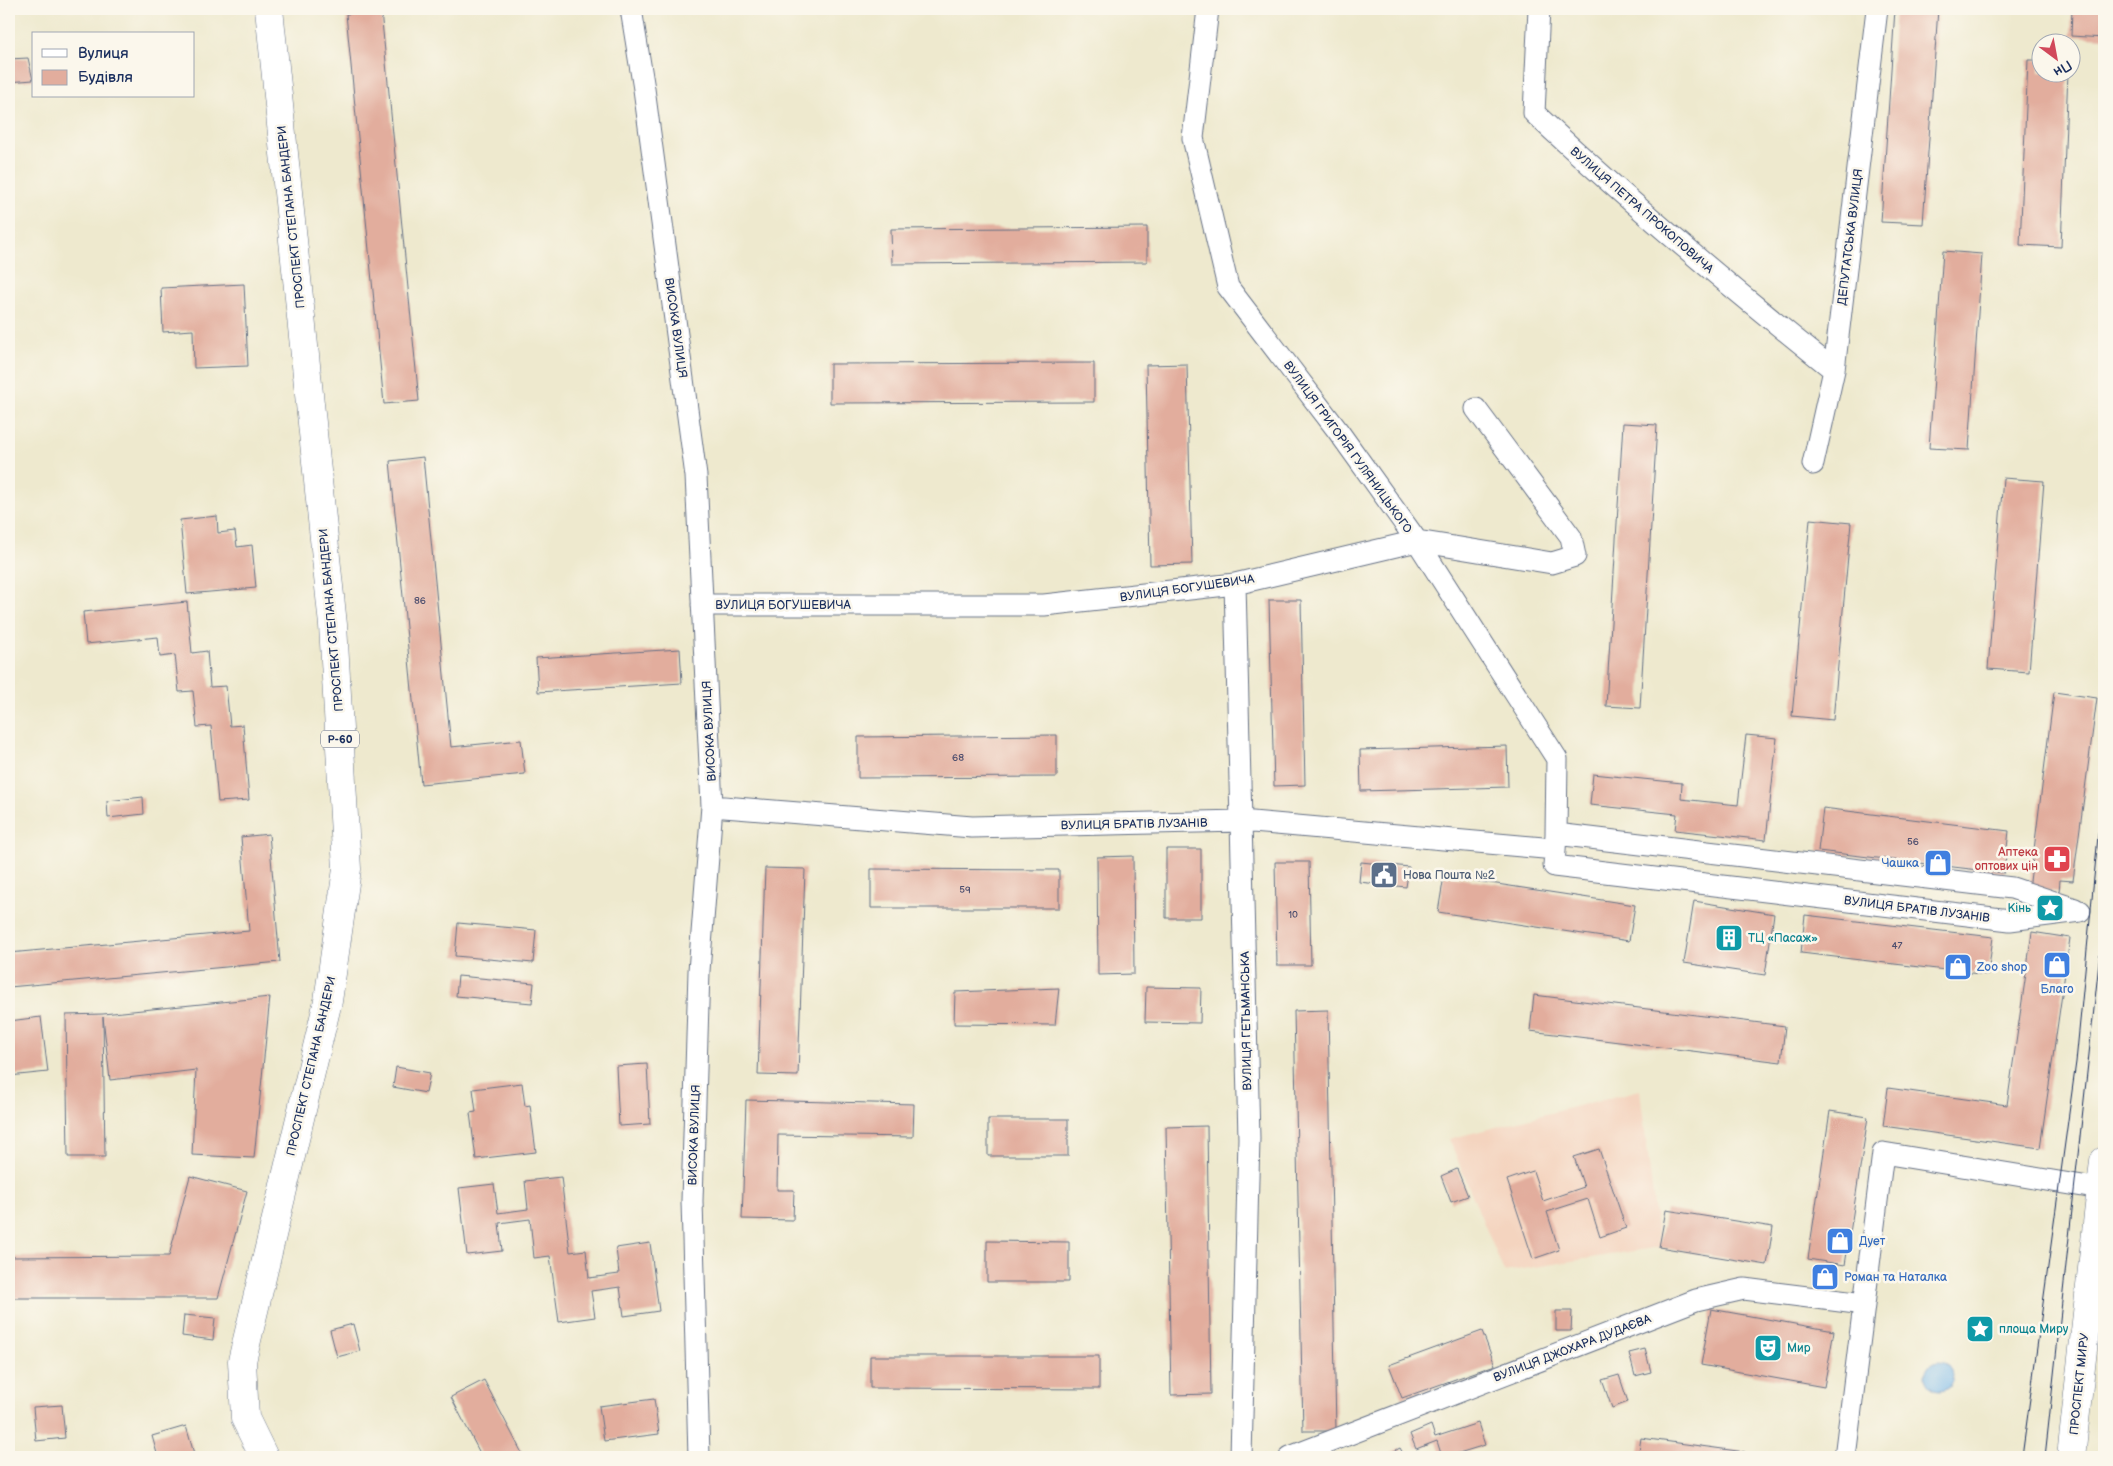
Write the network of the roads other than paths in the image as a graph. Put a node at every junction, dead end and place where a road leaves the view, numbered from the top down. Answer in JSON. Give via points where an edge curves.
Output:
{"nodes":[{"id":1,"x":270,"y":9,"type":"edge"},
{"id":2,"x":631,"y":9,"type":"edge"},
{"id":3,"x":1208,"y":9,"type":"edge"},
{"id":4,"x":1539,"y":9,"type":"edge"},
{"id":5,"x":1876,"y":9,"type":"edge"},
{"id":6,"x":1834,"y":370,"type":"junction"},
{"id":7,"x":1476,"y":409,"type":"dead end"},
{"id":8,"x":1813,"y":464,"type":"dead end"},
{"id":9,"x":1417,"y":541,"type":"junction"},
{"id":10,"x":1235,"y":584,"type":"junction"},
{"id":11,"x":702,"y":605,"type":"junction"},
{"id":12,"x":712,"y":806,"type":"junction"},
{"id":13,"x":1241,"y":821,"type":"junction"},
{"id":14,"x":1555,"y":850,"type":"junction"},
{"id":15,"x":2104,"y":1161,"type":"edge"},
{"id":16,"x":2101,"y":1189,"type":"junction"},
{"id":17,"x":1864,"y":1304,"type":"junction"},
{"id":18,"x":264,"y":1457,"type":"edge"},
{"id":19,"x":699,"y":1457,"type":"edge"},
{"id":20,"x":1241,"y":1457,"type":"edge"},
{"id":21,"x":1290,"y":1457,"type":"edge"},
{"id":22,"x":1845,"y":1457,"type":"edge"},
{"id":23,"x":2071,"y":1457,"type":"edge"}],
"edges":[{"from":1,"to":18,"type":"main road","name":"ПРОСПЕКТ СТЕПАНА БАНДЕРИ","number":"Р-60","via":[[333,626],[347,869],[328,1001],[242,1361],[245,1418]]},
{"from":2,"to":11,"type":"street","name":"ВИСОКА ВУЛИЦЯ","via":[[696,476]]},
{"from":3,"to":9,"type":"street","name":"ВУЛИЦЯ ГРИГОРІЯ ГУЛЯНИЦЬКОГО","via":[[1193,138],[1228,287]]},
{"from":4,"to":6,"type":"street","name":"ВУЛИЦЯ ПЕТРА ПРОКОПОВИЧА","via":[[1534,113],[1609,183],[1729,286]]},
{"from":5,"to":6,"type":"street","name":"ДЕПУТАТСЬКА ВУЛИЦЯ"},
{"from":6,"to":8,"type":"street","name":"ДЕПУТАТСЬКА ВУЛИЦЯ"},
{"from":7,"to":9,"type":"street","name":"ВУЛИЦЯ БОГУШЕВИЧА","via":[[1571,538],[1575,556],[1552,563]]},
{"from":9,"to":10,"type":"street","name":"ВУЛИЦЯ БОГУШЕВИЧА"},
{"from":9,"to":14,"type":"street","name":"ВУЛИЦЯ ГРИГОРІЯ ГУЛЯНИЦЬКОГО","via":[[1557,759]]},
{"from":10,"to":11,"type":"street","name":"ВУЛИЦЯ БОГУШЕВИЧА","via":[[1044,605]]},
{"from":10,"to":13,"type":"street","name":"ВУЛИЦЯ ГЕТЬМАНСЬКА"},
{"from":11,"to":12,"type":"street","name":"ВИСОКА ВУЛИЦЯ"},
{"from":12,"to":13,"type":"street","name":"ВУЛИЦЯ БРАТІВ ЛУЗАНІВ","via":[[972,828]]},
{"from":12,"to":19,"type":"street","name":"ВИСОКА ВУЛИЦЯ","via":[[700,970],[692,1201]]},
{"from":13,"to":14,"type":"street","name":"ВУЛИЦЯ БРАТІВ ЛУЗАНІВ"},
{"from":13,"to":20,"type":"street","name":"ВУЛИЦЯ ГЕТЬМАНСЬКА","via":[[1249,1138]]},
{"from":14,"to":14,"type":"street","name":"ВУЛИЦЯ БРАТІВ ЛУЗАНІВ","via":[[2012,888],[2080,910],[2010,920]]},
{"from":15,"to":16,"type":"main road","name":"ПРОСПЕКТ МИРУ"},
{"from":16,"to":17,"type":"street","via":[[1883,1153]]},
{"from":16,"to":23,"type":"main road","name":"ПРОСПЕКТ МИРУ"},
{"from":17,"to":21,"type":"street","name":"ВУЛИЦЯ ДЖОХАРА ДУДАЄВА","via":[[1744,1288],[1696,1300]]},
{"from":17,"to":22,"type":"street"}]}
